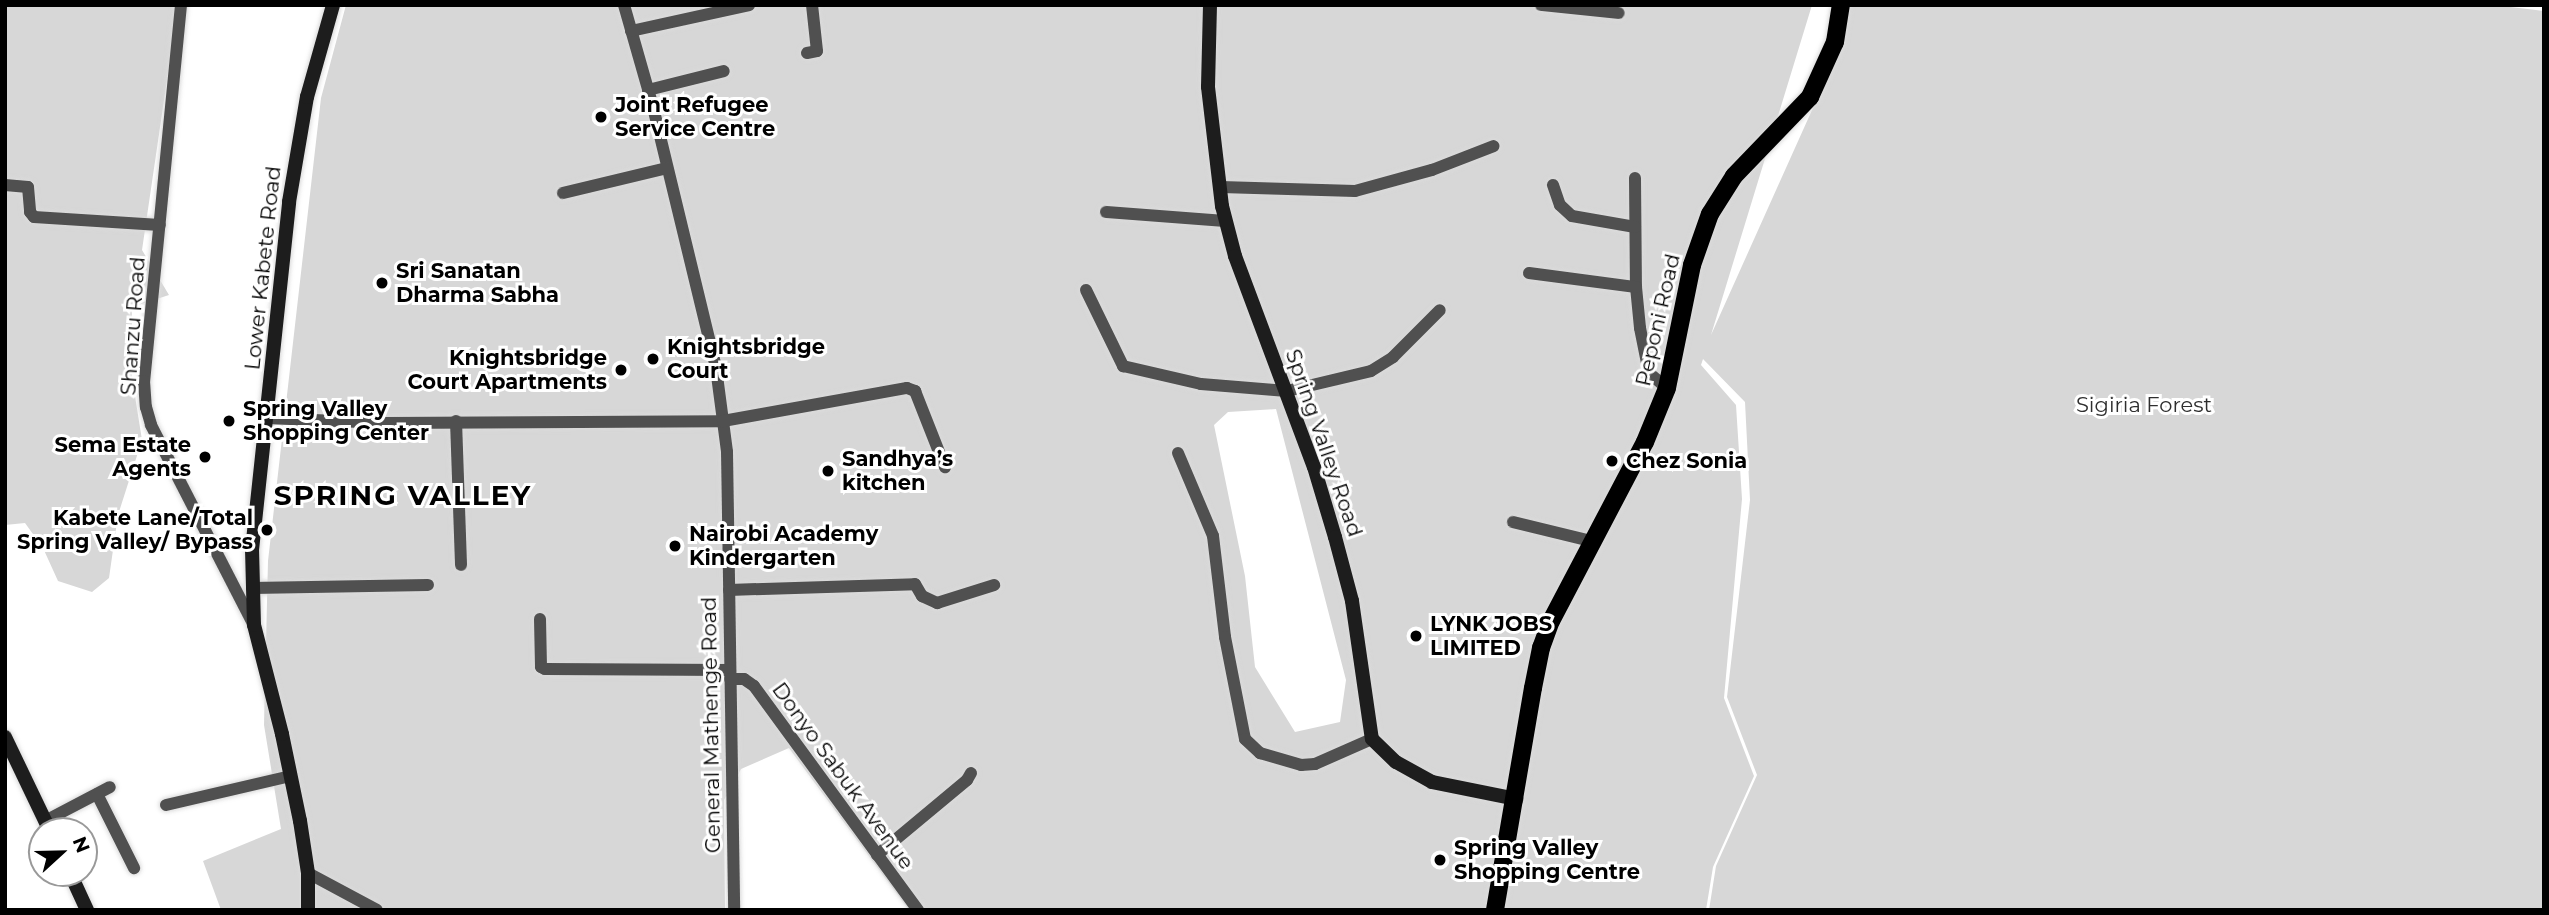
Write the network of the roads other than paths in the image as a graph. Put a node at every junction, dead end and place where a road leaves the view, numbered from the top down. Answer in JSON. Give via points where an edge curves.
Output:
{"nodes":[{"id":1,"x":181,"y":5,"type":"edge"},
{"id":2,"x":333,"y":5,"type":"edge"},
{"id":3,"x":624,"y":5,"type":"edge"},
{"id":4,"x":749,"y":5,"type":"edge"},
{"id":5,"x":812,"y":5,"type":"edge"},
{"id":6,"x":1210,"y":5,"type":"edge"},
{"id":7,"x":1541,"y":5,"type":"edge"},
{"id":8,"x":1841,"y":5,"type":"edge"},
{"id":9,"x":1619,"y":13,"type":"dead end"},
{"id":10,"x":631,"y":31,"type":"junction"},
{"id":11,"x":807,"y":53,"type":"dead end"},
{"id":12,"x":724,"y":71,"type":"dead end"},
{"id":13,"x":648,"y":90,"type":"junction"},
{"id":14,"x":1494,"y":146,"type":"dead end"},
{"id":15,"x":667,"y":168,"type":"junction"},
{"id":16,"x":1635,"y":178,"type":"dead end"},
{"id":17,"x":5,"y":185,"type":"edge"},
{"id":18,"x":1553,"y":185,"type":"dead end"},
{"id":19,"x":1221,"y":187,"type":"junction"},
{"id":20,"x":563,"y":193,"type":"dead end"},
{"id":21,"x":1106,"y":212,"type":"dead end"},
{"id":22,"x":1226,"y":221,"type":"junction"},
{"id":23,"x":159,"y":225,"type":"junction"},
{"id":24,"x":1635,"y":227,"type":"junction"},
{"id":25,"x":1529,"y":273,"type":"dead end"},
{"id":26,"x":1636,"y":287,"type":"junction"},
{"id":27,"x":1086,"y":290,"type":"dead end"},
{"id":28,"x":1440,"y":310,"type":"dead end"},
{"id":29,"x":1668,"y":388,"type":"junction"},
{"id":30,"x":1287,"y":391,"type":"junction"},
{"id":31,"x":267,"y":418,"type":"junction"},
{"id":32,"x":456,"y":421,"type":"junction"},
{"id":33,"x":723,"y":421,"type":"junction"},
{"id":34,"x":1178,"y":453,"type":"dead end"},
{"id":35,"x":946,"y":467,"type":"dead end"},
{"id":36,"x":1513,"y":522,"type":"dead end"},
{"id":37,"x":1591,"y":541,"type":"junction"},
{"id":38,"x":461,"y":565,"type":"dead end"},
{"id":39,"x":428,"y":585,"type":"dead end"},
{"id":40,"x":994,"y":585,"type":"dead end"},
{"id":41,"x":253,"y":588,"type":"junction"},
{"id":42,"x":729,"y":590,"type":"junction"},
{"id":43,"x":540,"y":619,"type":"dead end"},
{"id":44,"x":254,"y":625,"type":"junction"},
{"id":45,"x":730,"y":674,"type":"junction"},
{"id":46,"x":5,"y":737,"type":"edge"},
{"id":47,"x":1372,"y":739,"type":"junction"},
{"id":48,"x":971,"y":773,"type":"dead end"},
{"id":49,"x":290,"y":776,"type":"junction"},
{"id":50,"x":110,"y":787,"type":"dead end"},
{"id":51,"x":97,"y":794,"type":"junction"},
{"id":52,"x":1516,"y":799,"type":"junction"},
{"id":53,"x":166,"y":805,"type":"dead end"},
{"id":54,"x":43,"y":817,"type":"edge"},
{"id":55,"x":61,"y":817,"type":"edge"},
{"id":56,"x":877,"y":855,"type":"junction"},
{"id":57,"x":134,"y":868,"type":"dead end"},
{"id":58,"x":308,"y":873,"type":"junction"},
{"id":59,"x":76,"y":887,"type":"edge"},
{"id":60,"x":87,"y":910,"type":"edge"},
{"id":61,"x":307,"y":910,"type":"edge"},
{"id":62,"x":377,"y":910,"type":"edge"},
{"id":63,"x":734,"y":910,"type":"edge"},
{"id":64,"x":918,"y":910,"type":"edge"},
{"id":65,"x":1495,"y":910,"type":"edge"}],
"edges":[{"from":1,"to":23,"type":"street","name":"Shanzu Road"},
{"from":2,"to":31,"type":"street","name":"Lower Kabete Road","via":[[307,97],[291,189]]},
{"from":3,"to":10,"type":"street","name":"General Mathenge Road"},
{"from":4,"to":10,"type":"street"},
{"from":5,"to":11,"type":"street","via":[[817,51]]},
{"from":6,"to":19,"type":"street","name":"Spring Valley Road","via":[[1208,87]]},
{"from":7,"to":9,"type":"street"},
{"from":8,"to":29,"type":"main road","name":"Peponi Road","via":[[1835,42],[1810,97],[1734,176],[1710,214],[1692,265]]},
{"from":10,"to":13,"type":"street","name":"General Mathenge Road"},
{"from":12,"to":13,"type":"street"},
{"from":13,"to":15,"type":"street","name":"General Mathenge Road"},
{"from":14,"to":19,"type":"street","via":[[1432,170],[1355,191]]},
{"from":15,"to":20,"type":"street"},
{"from":15,"to":33,"type":"street","name":"General Mathenge Road","via":[[716,368]]},
{"from":16,"to":24,"type":"street"},
{"from":17,"to":23,"type":"street","via":[[28,187],[34,216]]},
{"from":18,"to":24,"type":"street","via":[[1560,205],[1572,216]]},
{"from":19,"to":22,"type":"street","name":"Spring Valley Road"},
{"from":21,"to":22,"type":"street"},
{"from":22,"to":30,"type":"street","name":"Spring Valley Road"},
{"from":23,"to":44,"type":"street","name":"Shanzu Road","via":[[144,381],[146,407],[151,425]]},
{"from":24,"to":26,"type":"street"},
{"from":25,"to":26,"type":"street"},
{"from":26,"to":29,"type":"street","via":[[1649,373]]},
{"from":27,"to":30,"type":"street","via":[[1123,366],[1201,384]]},
{"from":28,"to":30,"type":"street","via":[[1393,357],[1371,371]]},
{"from":29,"to":37,"type":"main road","name":"Peponi Road","via":[[1645,442]]},
{"from":30,"to":47,"type":"street","name":"Spring Valley Road","via":[[1352,601]]},
{"from":31,"to":32,"type":"street"},
{"from":31,"to":41,"type":"street","name":"Lower Kabete Road","via":[[253,538]]},
{"from":32,"to":33,"type":"street"},
{"from":32,"to":38,"type":"street"},
{"from":33,"to":35,"type":"street","via":[[907,388],[915,391]]},
{"from":33,"to":42,"type":"street","name":"General Mathenge Road"},
{"from":34,"to":47,"type":"street","via":[[1213,536],[1225,637],[1245,739],[1260,753],[1301,765],[1315,764]]},
{"from":36,"to":37,"type":"street"},
{"from":37,"to":52,"type":"main road","name":"Peponi Road","via":[[1541,648]]},
{"from":39,"to":41,"type":"street"},
{"from":40,"to":42,"type":"street","via":[[937,603],[922,596],[915,584]]},
{"from":41,"to":44,"type":"street","name":"Lower Kabete Road"},
{"from":42,"to":45,"type":"street","name":"General Mathenge Road"},
{"from":43,"to":45,"type":"street","via":[[541,667],[545,669]]},
{"from":44,"to":49,"type":"street","name":"Lower Kabete Road"},
{"from":45,"to":56,"type":"street","name":"Donyo Sabuk Avenue","via":[[754,686]]},
{"from":45,"to":63,"type":"street","name":"General Mathenge Road"},
{"from":46,"to":54,"type":"street"},
{"from":47,"to":52,"type":"street","via":[[1396,762],[1432,782]]},
{"from":48,"to":56,"type":"street"},
{"from":49,"to":53,"type":"street"},
{"from":49,"to":58,"type":"street","name":"Lower Kabete Road"},
{"from":50,"to":51,"type":"street"},
{"from":51,"to":55,"type":"street"},
{"from":51,"to":57,"type":"street"},
{"from":52,"to":65,"type":"main road","name":"Peponi Road"},
{"from":56,"to":64,"type":"street","name":"Donyo Sabuk Avenue"},
{"from":58,"to":61,"type":"street","name":"Lower Kabete Road"},
{"from":58,"to":62,"type":"street"},
{"from":59,"to":60,"type":"street"}]}
